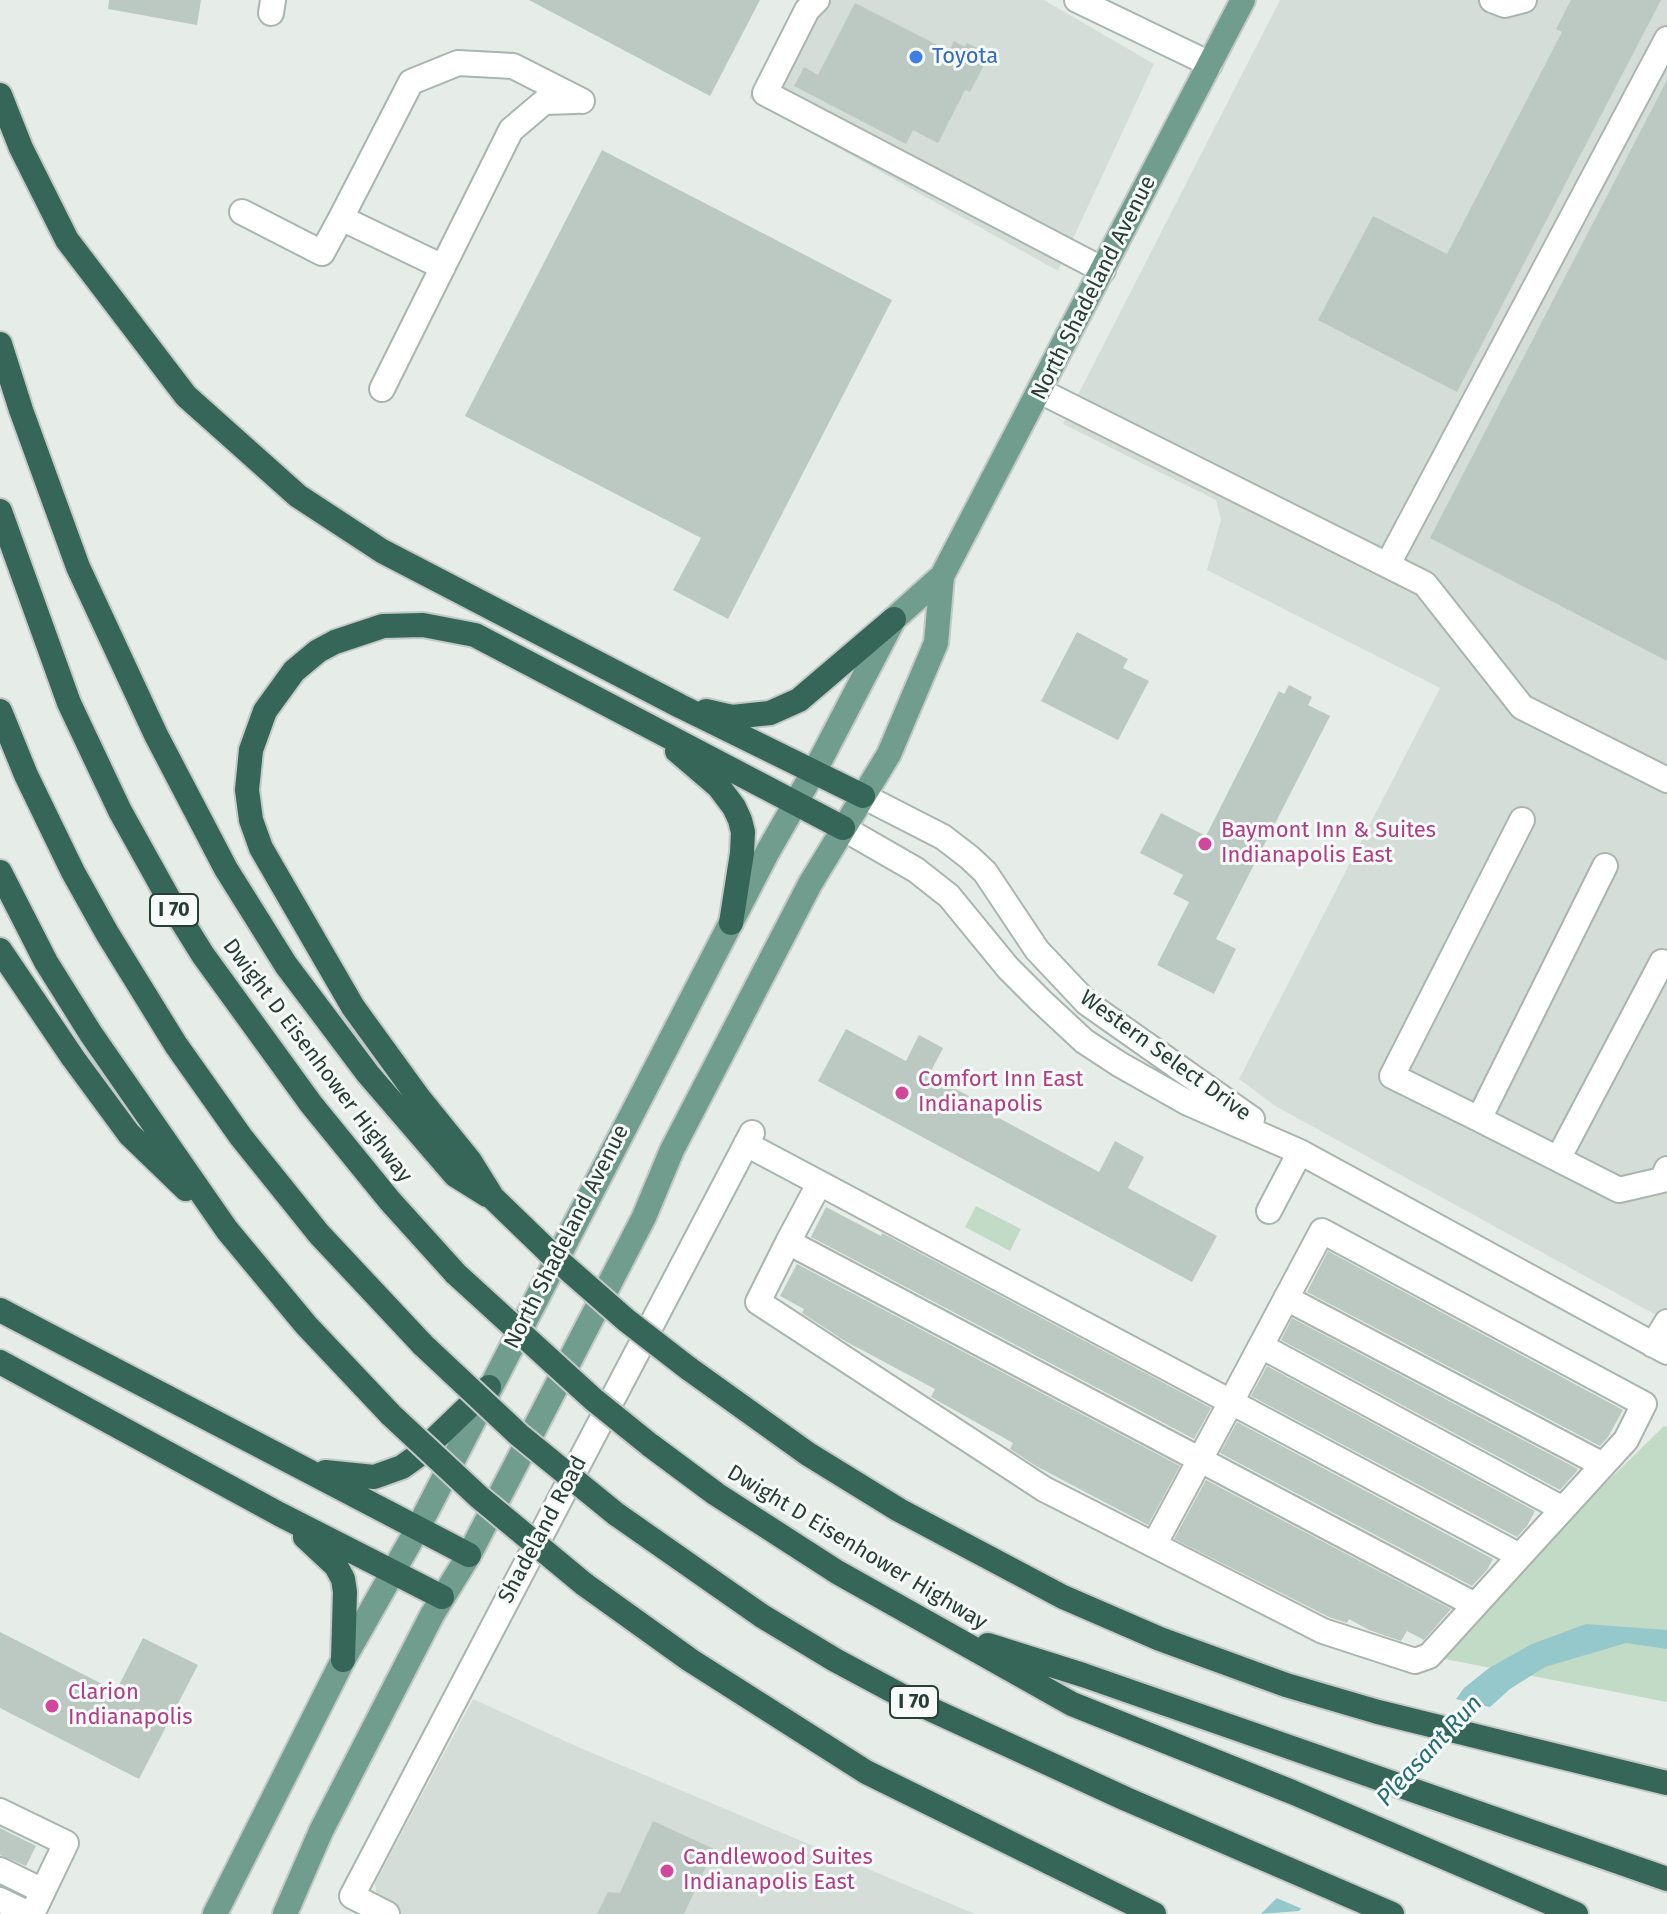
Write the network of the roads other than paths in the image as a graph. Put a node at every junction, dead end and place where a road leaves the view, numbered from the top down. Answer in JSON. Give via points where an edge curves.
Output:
{"nodes":[{"id":1,"x":817,"y":0,"type":"edge"},
{"id":2,"x":1077,"y":0,"type":"edge"},
{"id":3,"x":1243,"y":0,"type":"edge"},
{"id":4,"x":1492,"y":0,"type":"edge"},
{"id":5,"x":1524,"y":0,"type":"edge"},
{"id":6,"x":1667,"y":39,"type":"edge"},
{"id":7,"x":1210,"y":64,"type":"junction"},
{"id":8,"x":0,"y":95,"type":"edge"},
{"id":9,"x":242,"y":212,"type":"dead end"},
{"id":10,"x":341,"y":218,"type":"junction"},
{"id":11,"x":443,"y":267,"type":"junction"},
{"id":12,"x":1103,"y":270,"type":"junction"},
{"id":13,"x":0,"y":344,"type":"edge"},
{"id":14,"x":382,"y":389,"type":"dead end"},
{"id":15,"x":1040,"y":391,"type":"junction"},
{"id":16,"x":0,"y":511,"type":"edge"},
{"id":17,"x":1388,"y":564,"type":"junction"},
{"id":18,"x":942,"y":576,"type":"junction"},
{"id":19,"x":894,"y":619,"type":"junction"},
{"id":20,"x":680,"y":706,"type":"junction"},
{"id":21,"x":0,"y":711,"type":"edge"},
{"id":22,"x":649,"y":725,"type":"junction"},
{"id":23,"x":813,"y":773,"type":"junction"},
{"id":24,"x":1667,"y":780,"type":"edge"},
{"id":25,"x":863,"y":796,"type":"junction"},
{"id":26,"x":796,"y":802,"type":"junction"},
{"id":27,"x":1522,"y":820,"type":"dead end"},
{"id":28,"x":843,"y":828,"type":"junction"},
{"id":29,"x":1605,"y":866,"type":"dead end"},
{"id":30,"x":0,"y":872,"type":"edge"},
{"id":31,"x":731,"y":923,"type":"junction"},
{"id":32,"x":0,"y":950,"type":"edge"},
{"id":33,"x":1662,"y":962,"type":"dead end"},
{"id":34,"x":1479,"y":1119,"type":"junction"},
{"id":35,"x":1300,"y":1152,"type":"junction"},
{"id":36,"x":1558,"y":1159,"type":"junction"},
{"id":37,"x":1665,"y":1175,"type":"edge"},
{"id":38,"x":819,"y":1184,"type":"junction"},
{"id":39,"x":493,"y":1198,"type":"junction"},
{"id":40,"x":1269,"y":1211,"type":"dead end"},
{"id":41,"x":227,"y":1230,"type":"junction"},
{"id":42,"x":788,"y":1242,"type":"junction"},
{"id":43,"x":1286,"y":1298,"type":"junction"},
{"id":44,"x":0,"y":1310,"type":"edge"},
{"id":45,"x":1667,"y":1322,"type":"edge"},
{"id":46,"x":1261,"y":1346,"type":"junction"},
{"id":47,"x":1660,"y":1349,"type":"edge"},
{"id":48,"x":0,"y":1362,"type":"edge"},
{"id":49,"x":489,"y":1387,"type":"junction"},
{"id":50,"x":1231,"y":1402,"type":"junction"},
{"id":51,"x":1200,"y":1459,"type":"junction"},
{"id":52,"x":1603,"y":1465,"type":"junction"},
{"id":53,"x":310,"y":1470,"type":"junction"},
{"id":54,"x":1563,"y":1509,"type":"junction"},
{"id":55,"x":279,"y":1514,"type":"junction"},
{"id":56,"x":418,"y":1528,"type":"junction"},
{"id":57,"x":1154,"y":1545,"type":"junction"},
{"id":58,"x":469,"y":1555,"type":"junction"},
{"id":59,"x":1520,"y":1556,"type":"junction"},
{"id":60,"x":393,"y":1573,"type":"junction"},
{"id":61,"x":442,"y":1597,"type":"junction"},
{"id":62,"x":1475,"y":1605,"type":"junction"},
{"id":63,"x":939,"y":1630,"type":"junction"},
{"id":64,"x":343,"y":1660,"type":"junction"},
{"id":65,"x":1564,"y":1756,"type":"junction"},
{"id":66,"x":1667,"y":1770,"type":"edge"},
{"id":67,"x":1667,"y":1783,"type":"edge"},
{"id":68,"x":0,"y":1811,"type":"edge"},
{"id":69,"x":0,"y":1870,"type":"edge"},
{"id":70,"x":1667,"y":1879,"type":"edge"},
{"id":71,"x":43,"y":1891,"type":"junction"},
{"id":72,"x":0,"y":1900,"type":"edge"},
{"id":73,"x":348,"y":1905,"type":"edge"},
{"id":74,"x":1384,"y":1911,"type":"edge"},
{"id":75,"x":30,"y":1914,"type":"edge"},
{"id":76,"x":215,"y":1914,"type":"edge"},
{"id":77,"x":285,"y":1914,"type":"edge"},
{"id":78,"x":387,"y":1914,"type":"edge"},
{"id":79,"x":1154,"y":1914,"type":"edge"},
{"id":80,"x":1576,"y":1914,"type":"edge"}],
"edges":[{"from":1,"to":12,"type":"street","via":[[765,93]]},
{"from":2,"to":7,"type":"street"},
{"from":3,"to":7,"type":"main road","name":"North Shadeland Avenue"},
{"from":4,"to":5,"type":"street","via":[[1505,5]]},
{"from":6,"to":17,"type":"street"},
{"from":7,"to":12,"type":"main road","name":"North Shadeland Avenue"},
{"from":8,"to":20,"type":"highway","via":[[67,240],[186,396],[298,496],[382,551]]},
{"from":9,"to":10,"type":"street","via":[[322,253]]},
{"from":10,"to":11,"type":"street"},
{"from":10,"to":11,"type":"street","via":[[411,82],[458,63],[513,66],[582,101],[544,102],[511,130]]},
{"from":11,"to":14,"type":"street"},
{"from":12,"to":15,"type":"main road","name":"North Shadeland Avenue"},
{"from":13,"to":39,"type":"highway","via":[[78,567],[226,869],[286,965],[368,1074],[455,1175]]},
{"from":15,"to":17,"type":"street"},
{"from":15,"to":18,"type":"main road","name":"North Shadeland Avenue"},
{"from":16,"to":63,"type":"highway","name":"Dwight D Eisenhower Highway","number":"I 70","bridge":true,"via":[[69,703],[175,910],[311,1104],[390,1201],[456,1274],[650,1445],[760,1524]]},
{"from":17,"to":24,"type":"street","via":[[1425,584],[1522,707]]},
{"from":18,"to":19,"type":"main road","name":"North Shadeland Avenue"},
{"from":18,"to":25,"type":"main road","name":"North Shadeland Avenue","via":[[936,643],[889,754]]},
{"from":19,"to":20,"type":"highway","via":[[799,700],[770,713],[732,717]]},
{"from":19,"to":23,"type":"main road","name":"North Shadeland Avenue"},
{"from":20,"to":23,"type":"highway"},
{"from":21,"to":74,"type":"highway","number":"I 70","bridge":true,"via":[[26,775],[107,933],[241,1137],[353,1274],[519,1435],[616,1514],[762,1616],[870,1680]]},
{"from":22,"to":26,"type":"highway"},
{"from":22,"to":31,"type":"highway","via":[[719,787],[740,820],[742,853]]},
{"from":22,"to":39,"type":"highway","via":[[475,635],[403,624],[354,634],[318,651],[281,686],[257,731],[247,790],[265,857],[353,1007]]},
{"from":23,"to":25,"type":"highway"},
{"from":23,"to":26,"type":"main road","name":"North Shadeland Avenue"},
{"from":25,"to":28,"type":"main road","name":"North Shadeland Avenue"},
{"from":25,"to":35,"type":"street","name":"Western Select Drive","via":[[963,852],[985,872],[1037,950],[1087,1003]]},
{"from":26,"to":28,"type":"highway"},
{"from":26,"to":31,"type":"main road","name":"North Shadeland Avenue"},
{"from":27,"to":34,"type":"street","via":[[1392,1076]]},
{"from":28,"to":35,"type":"street","name":"Western Select Drive","via":[[916,870],[949,896],[1008,968],[1084,1041],[1188,1103]]},
{"from":28,"to":58,"type":"main road","name":"North Shadeland Avenue","via":[[672,1150],[644,1217]]},
{"from":29,"to":34,"type":"street"},
{"from":30,"to":41,"type":"highway","via":[[46,962],[99,1047]]},
{"from":31,"to":49,"type":"main road","name":"North Shadeland Avenue"},
{"from":32,"to":41,"type":"highway","via":[[129,1134]]},
{"from":33,"to":36,"type":"street"},
{"from":34,"to":36,"type":"street"},
{"from":35,"to":40,"type":"street"},
{"from":35,"to":47,"type":"street","name":"Western Select Drive"},
{"from":36,"to":37,"type":"street","via":[[1619,1190]]},
{"from":38,"to":42,"type":"street"},
{"from":38,"to":50,"type":"street"},
{"from":38,"to":73,"type":"street","name":"Shadeland Road","via":[[750,1137]]},
{"from":39,"to":65,"type":"highway","bridge":true,"via":[[616,1311],[688,1368],[853,1484],[953,1540],[1063,1597],[1208,1658],[1378,1712]]},
{"from":41,"to":79,"type":"highway","bridge":true,"via":[[391,1415],[584,1584],[690,1660],[866,1772]]},
{"from":42,"to":51,"type":"street"},
{"from":42,"to":57,"type":"street","via":[[758,1302],[1044,1489]]},
{"from":43,"to":46,"type":"street"},
{"from":43,"to":52,"type":"street"},
{"from":43,"to":52,"type":"street","via":[[1322,1231],[1644,1404],[1626,1440]]},
{"from":44,"to":53,"type":"highway"},
{"from":45,"to":47,"type":"street"},
{"from":46,"to":50,"type":"street"},
{"from":46,"to":54,"type":"street"},
{"from":48,"to":55,"type":"highway"},
{"from":49,"to":53,"type":"highway","via":[[402,1467],[374,1477]]},
{"from":49,"to":56,"type":"main road","name":"North Shadeland Avenue"},
{"from":50,"to":51,"type":"street"},
{"from":50,"to":59,"type":"street"},
{"from":51,"to":57,"type":"street"},
{"from":51,"to":62,"type":"street"},
{"from":52,"to":54,"type":"street"},
{"from":53,"to":56,"type":"highway"},
{"from":54,"to":59,"type":"street"},
{"from":55,"to":60,"type":"highway"},
{"from":55,"to":64,"type":"highway","via":[[336,1566],[343,1579]]},
{"from":56,"to":58,"type":"highway"},
{"from":56,"to":60,"type":"main road","name":"North Shadeland Avenue"},
{"from":57,"to":62,"type":"street","via":[[1323,1631],[1415,1661],[1429,1656]]},
{"from":58,"to":61,"type":"main road","name":"North Shadeland Avenue"},
{"from":59,"to":62,"type":"street"},
{"from":60,"to":61,"type":"highway"},
{"from":60,"to":64,"type":"main road","name":"North Shadeland Avenue"},
{"from":61,"to":77,"type":"main road","name":"North Shadeland Avenue","via":[[321,1831]]},
{"from":63,"to":70,"type":"highway","via":[[1083,1675]]},
{"from":63,"to":80,"type":"highway","name":"Dwight D Eisenhower Highway","number":"I 70","via":[[1072,1704]]},
{"from":64,"to":76,"type":"main road","name":"North Shadeland Avenue"},
{"from":65,"to":66,"type":"highway"},
{"from":65,"to":67,"type":"highway"},
{"from":68,"to":71,"type":"street","via":[[66,1843]]},
{"from":69,"to":71,"type":"street"},
{"from":71,"to":75,"type":"street"},
{"from":72,"to":75,"type":"street"},
{"from":73,"to":78,"type":"street","name":"Shadeland Road"}]}
